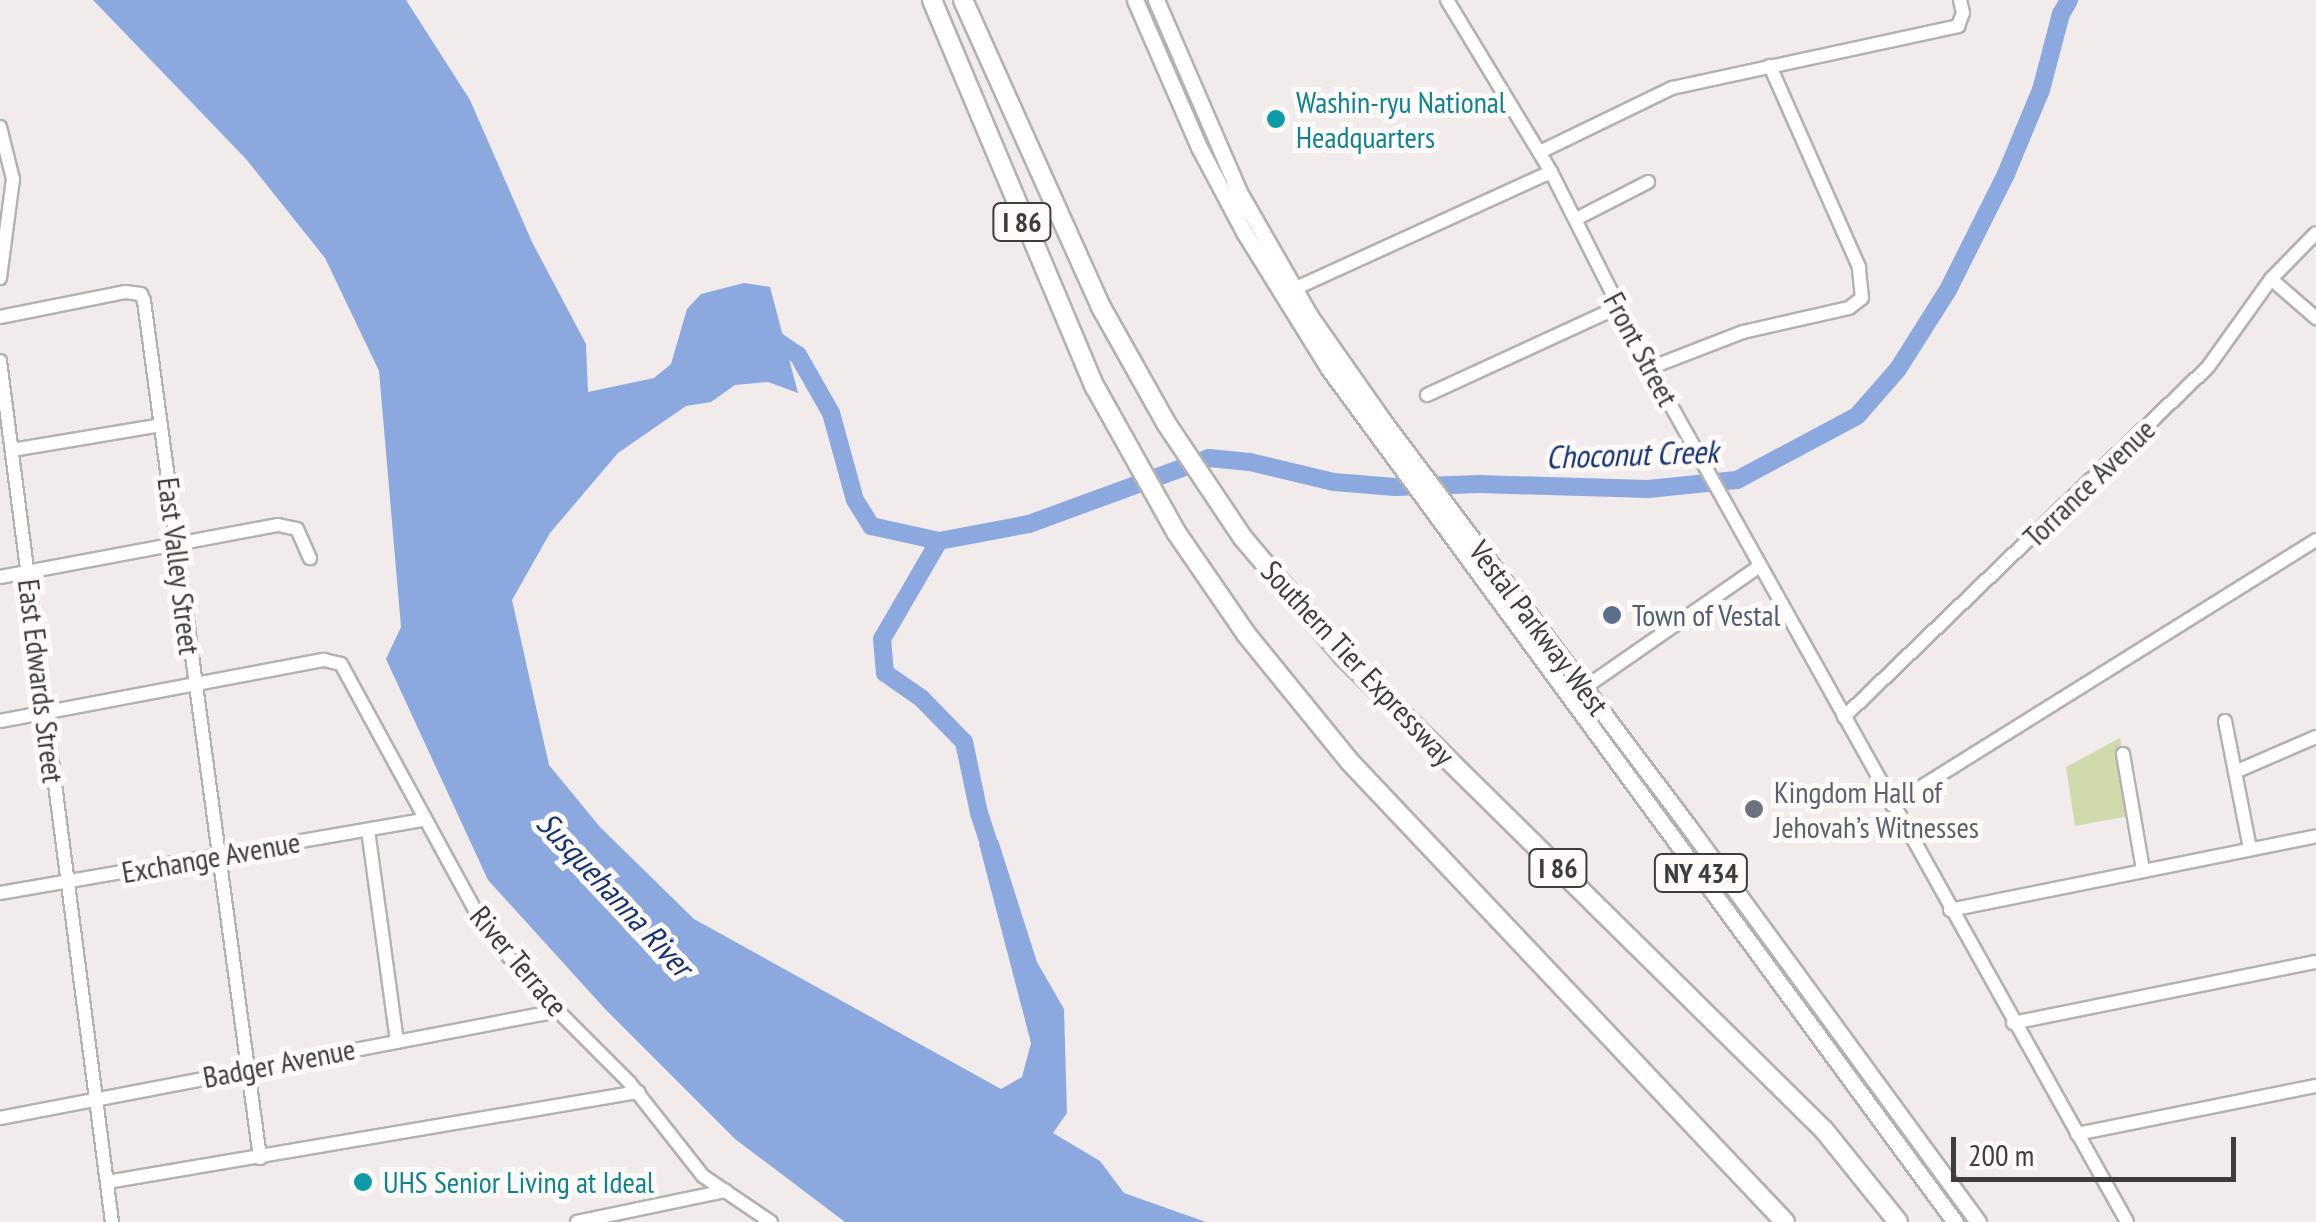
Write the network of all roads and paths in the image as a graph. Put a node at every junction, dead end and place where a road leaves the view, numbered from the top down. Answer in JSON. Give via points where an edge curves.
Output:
{"nodes":[{"id":1,"x":932,"y":0,"type":"edge"},
{"id":2,"x":964,"y":0,"type":"edge"},
{"id":3,"x":1135,"y":0,"type":"edge"},
{"id":4,"x":1156,"y":0,"type":"edge"},
{"id":5,"x":1448,"y":0,"type":"edge"},
{"id":6,"x":1960,"y":0,"type":"edge"},
{"id":7,"x":1770,"y":66,"type":"junction"},
{"id":8,"x":0,"y":127,"type":"edge"},
{"id":9,"x":1540,"y":152,"type":"junction"},
{"id":10,"x":1551,"y":172,"type":"junction"},
{"id":11,"x":1648,"y":182,"type":"dead end"},
{"id":12,"x":1576,"y":220,"type":"junction"},
{"id":13,"x":2316,"y":233,"type":"edge"},
{"id":14,"x":0,"y":278,"type":"edge"},
{"id":15,"x":2271,"y":278,"type":"junction"},
{"id":16,"x":1294,"y":289,"type":"junction"},
{"id":17,"x":1618,"y":307,"type":"junction"},
{"id":18,"x":0,"y":317,"type":"edge"},
{"id":19,"x":2316,"y":318,"type":"edge"},
{"id":20,"x":0,"y":361,"type":"edge"},
{"id":21,"x":1650,"y":368,"type":"junction"},
{"id":22,"x":1427,"y":395,"type":"dead end"},
{"id":23,"x":161,"y":425,"type":"junction"},
{"id":24,"x":12,"y":450,"type":"junction"},
{"id":25,"x":1413,"y":473,"type":"junction"},
{"id":26,"x":2316,"y":540,"type":"edge"},
{"id":27,"x":176,"y":544,"type":"junction"},
{"id":28,"x":310,"y":558,"type":"dead end"},
{"id":29,"x":1760,"y":566,"type":"junction"},
{"id":30,"x":27,"y":572,"type":"junction"},
{"id":31,"x":0,"y":577,"type":"edge"},
{"id":32,"x":194,"y":685,"type":"junction"},
{"id":33,"x":1585,"y":687,"type":"junction"},
{"id":34,"x":1570,"y":698,"type":"junction"},
{"id":35,"x":46,"y":712,"type":"junction"},
{"id":36,"x":1844,"y":718,"type":"junction"},
{"id":37,"x":0,"y":721,"type":"edge"},
{"id":38,"x":2225,"y":721,"type":"dead end"},
{"id":39,"x":2316,"y":737,"type":"edge"},
{"id":40,"x":2124,"y":754,"type":"dead end"},
{"id":41,"x":2235,"y":772,"type":"junction"},
{"id":42,"x":1892,"y":805,"type":"junction"},
{"id":43,"x":422,"y":820,"type":"junction"},
{"id":44,"x":368,"y":830,"type":"junction"},
{"id":45,"x":2316,"y":836,"type":"edge"},
{"id":46,"x":2250,"y":849,"type":"junction"},
{"id":47,"x":218,"y":856,"type":"junction"},
{"id":48,"x":2143,"y":870,"type":"junction"},
{"id":49,"x":67,"y":882,"type":"junction"},
{"id":50,"x":0,"y":893,"type":"edge"},
{"id":51,"x":1950,"y":910,"type":"junction"},
{"id":52,"x":2316,"y":962,"type":"edge"},
{"id":53,"x":558,"y":1012,"type":"junction"},
{"id":54,"x":2013,"y":1023,"type":"junction"},
{"id":55,"x":397,"y":1042,"type":"junction"},
{"id":56,"x":246,"y":1069,"type":"junction"},
{"id":57,"x":2316,"y":1086,"type":"edge"},
{"id":58,"x":638,"y":1092,"type":"junction"},
{"id":59,"x":96,"y":1098,"type":"junction"},
{"id":60,"x":0,"y":1118,"type":"edge"},
{"id":61,"x":2077,"y":1134,"type":"junction"},
{"id":62,"x":260,"y":1158,"type":"junction"},
{"id":63,"x":107,"y":1182,"type":"junction"},
{"id":64,"x":726,"y":1190,"type":"junction"},
{"id":65,"x":112,"y":1222,"type":"edge"},
{"id":66,"x":577,"y":1222,"type":"edge"},
{"id":67,"x":771,"y":1222,"type":"edge"},
{"id":68,"x":1785,"y":1222,"type":"edge"},
{"id":69,"x":1898,"y":1222,"type":"edge"},
{"id":70,"x":1955,"y":1222,"type":"edge"},
{"id":71,"x":1978,"y":1222,"type":"edge"},
{"id":72,"x":2127,"y":1222,"type":"edge"}],
"edges":[{"from":1,"to":68,"type":"highway","name":"Southern Tier Expressway","number":"I 86","via":[[1044,274],[1122,439],[1246,634],[1350,762]]},
{"from":2,"to":69,"type":"highway","name":"Southern Tier Expressway","number":"I 86","via":[[1082,270],[1166,423],[1224,510],[1343,656],[1824,1130]]},
{"from":3,"to":25,"type":"main road","name":"Vestal Parkway West","number":"NY 434","via":[[1199,148],[1244,232],[1329,369]]},
{"from":4,"to":16,"type":"main road","name":"Vestal Parkway West","number":"NY 434","via":[[1240,192]]},
{"from":5,"to":9,"type":"street","name":"Front Street"},
{"from":6,"to":7,"type":"street","via":[[1962,22]]},
{"from":7,"to":9,"type":"street","via":[[1653,94]]},
{"from":7,"to":21,"type":"street","via":[[1859,267],[1862,298],[1834,313],[1743,332]]},
{"from":8,"to":14,"type":"street","via":[[13,179]]},
{"from":9,"to":10,"type":"street","name":"Front Street"},
{"from":10,"to":12,"type":"street","name":"Front Street"},
{"from":10,"to":16,"type":"street"},
{"from":11,"to":12,"type":"street"},
{"from":12,"to":17,"type":"street","name":"Front Street"},
{"from":13,"to":15,"type":"street","name":"Torrance Avenue"},
{"from":15,"to":19,"type":"street"},
{"from":15,"to":36,"type":"street","name":"Torrance Avenue","via":[[2208,367]]},
{"from":16,"to":25,"type":"main road","name":"Vestal Parkway West","number":"NY 434"},
{"from":17,"to":21,"type":"street","name":"Front Street"},
{"from":17,"to":22,"type":"street"},
{"from":18,"to":23,"type":"street","name":"East Valley Street","via":[[141,294]]},
{"from":20,"to":24,"type":"street","name":"East Edwards Street"},
{"from":21,"to":29,"type":"street","name":"Front Street"},
{"from":23,"to":24,"type":"street"},
{"from":23,"to":27,"type":"street","name":"East Valley Street"},
{"from":24,"to":30,"type":"street","name":"East Edwards Street"},
{"from":25,"to":33,"type":"main road","name":"Vestal Parkway West","number":"NY 434","via":[[1464,528]]},
{"from":25,"to":34,"type":"main road","name":"Vestal Parkway West","number":"NY 434"},
{"from":26,"to":42,"type":"street"},
{"from":27,"to":28,"type":"street","via":[[289,525],[303,537]]},
{"from":27,"to":30,"type":"street"},
{"from":27,"to":32,"type":"street","name":"East Valley Street"},
{"from":29,"to":33,"type":"street"},
{"from":29,"to":36,"type":"street","name":"Front Street"},
{"from":30,"to":31,"type":"street"},
{"from":30,"to":35,"type":"street","name":"East Edwards Street"},
{"from":32,"to":35,"type":"street"},
{"from":32,"to":43,"type":"street","name":"River Terrace","via":[[324,660],[344,668]]},
{"from":32,"to":47,"type":"street","name":"East Valley Street"},
{"from":33,"to":34,"type":"street"},
{"from":33,"to":71,"type":"main road","name":"Vestal Parkway West","number":"NY 434"},
{"from":34,"to":70,"type":"main road","name":"Vestal Parkway West","number":"NY 434"},
{"from":35,"to":37,"type":"street"},
{"from":35,"to":49,"type":"street","name":"East Edwards Street"},
{"from":36,"to":42,"type":"street","name":"Front Street"},
{"from":38,"to":41,"type":"street"},
{"from":39,"to":41,"type":"street"},
{"from":40,"to":48,"type":"street"},
{"from":41,"to":46,"type":"street"},
{"from":42,"to":51,"type":"street","name":"Front Street"},
{"from":43,"to":44,"type":"street","name":"Exchange Avenue"},
{"from":43,"to":53,"type":"street","name":"River Terrace","via":[[482,923]]},
{"from":44,"to":47,"type":"street","name":"Exchange Avenue"},
{"from":44,"to":55,"type":"street"},
{"from":45,"to":46,"type":"street"},
{"from":46,"to":48,"type":"street"},
{"from":47,"to":49,"type":"street","name":"Exchange Avenue"},
{"from":47,"to":56,"type":"street","name":"East Valley Street"},
{"from":48,"to":51,"type":"street"},
{"from":49,"to":50,"type":"street","name":"Exchange Avenue"},
{"from":49,"to":59,"type":"street","name":"East Edwards Street"},
{"from":51,"to":54,"type":"street","name":"Front Street"},
{"from":52,"to":54,"type":"street"},
{"from":53,"to":55,"type":"street","name":"Badger Avenue"},
{"from":53,"to":58,"type":"street","name":"River Terrace"},
{"from":54,"to":61,"type":"street","name":"Front Street"},
{"from":55,"to":56,"type":"street","name":"Badger Avenue"},
{"from":56,"to":59,"type":"street","name":"Badger Avenue"},
{"from":56,"to":62,"type":"street","name":"East Valley Street"},
{"from":57,"to":61,"type":"street"},
{"from":58,"to":62,"type":"street"},
{"from":58,"to":64,"type":"street","name":"River Terrace","via":[[703,1176]]},
{"from":59,"to":60,"type":"street","name":"Badger Avenue"},
{"from":59,"to":63,"type":"street","name":"East Edwards Street"},
{"from":61,"to":72,"type":"street","name":"Front Street"},
{"from":62,"to":63,"type":"street"},
{"from":63,"to":65,"type":"street","name":"East Edwards Street"},
{"from":64,"to":66,"type":"street"},
{"from":64,"to":67,"type":"street","name":"River Terrace"}]}
